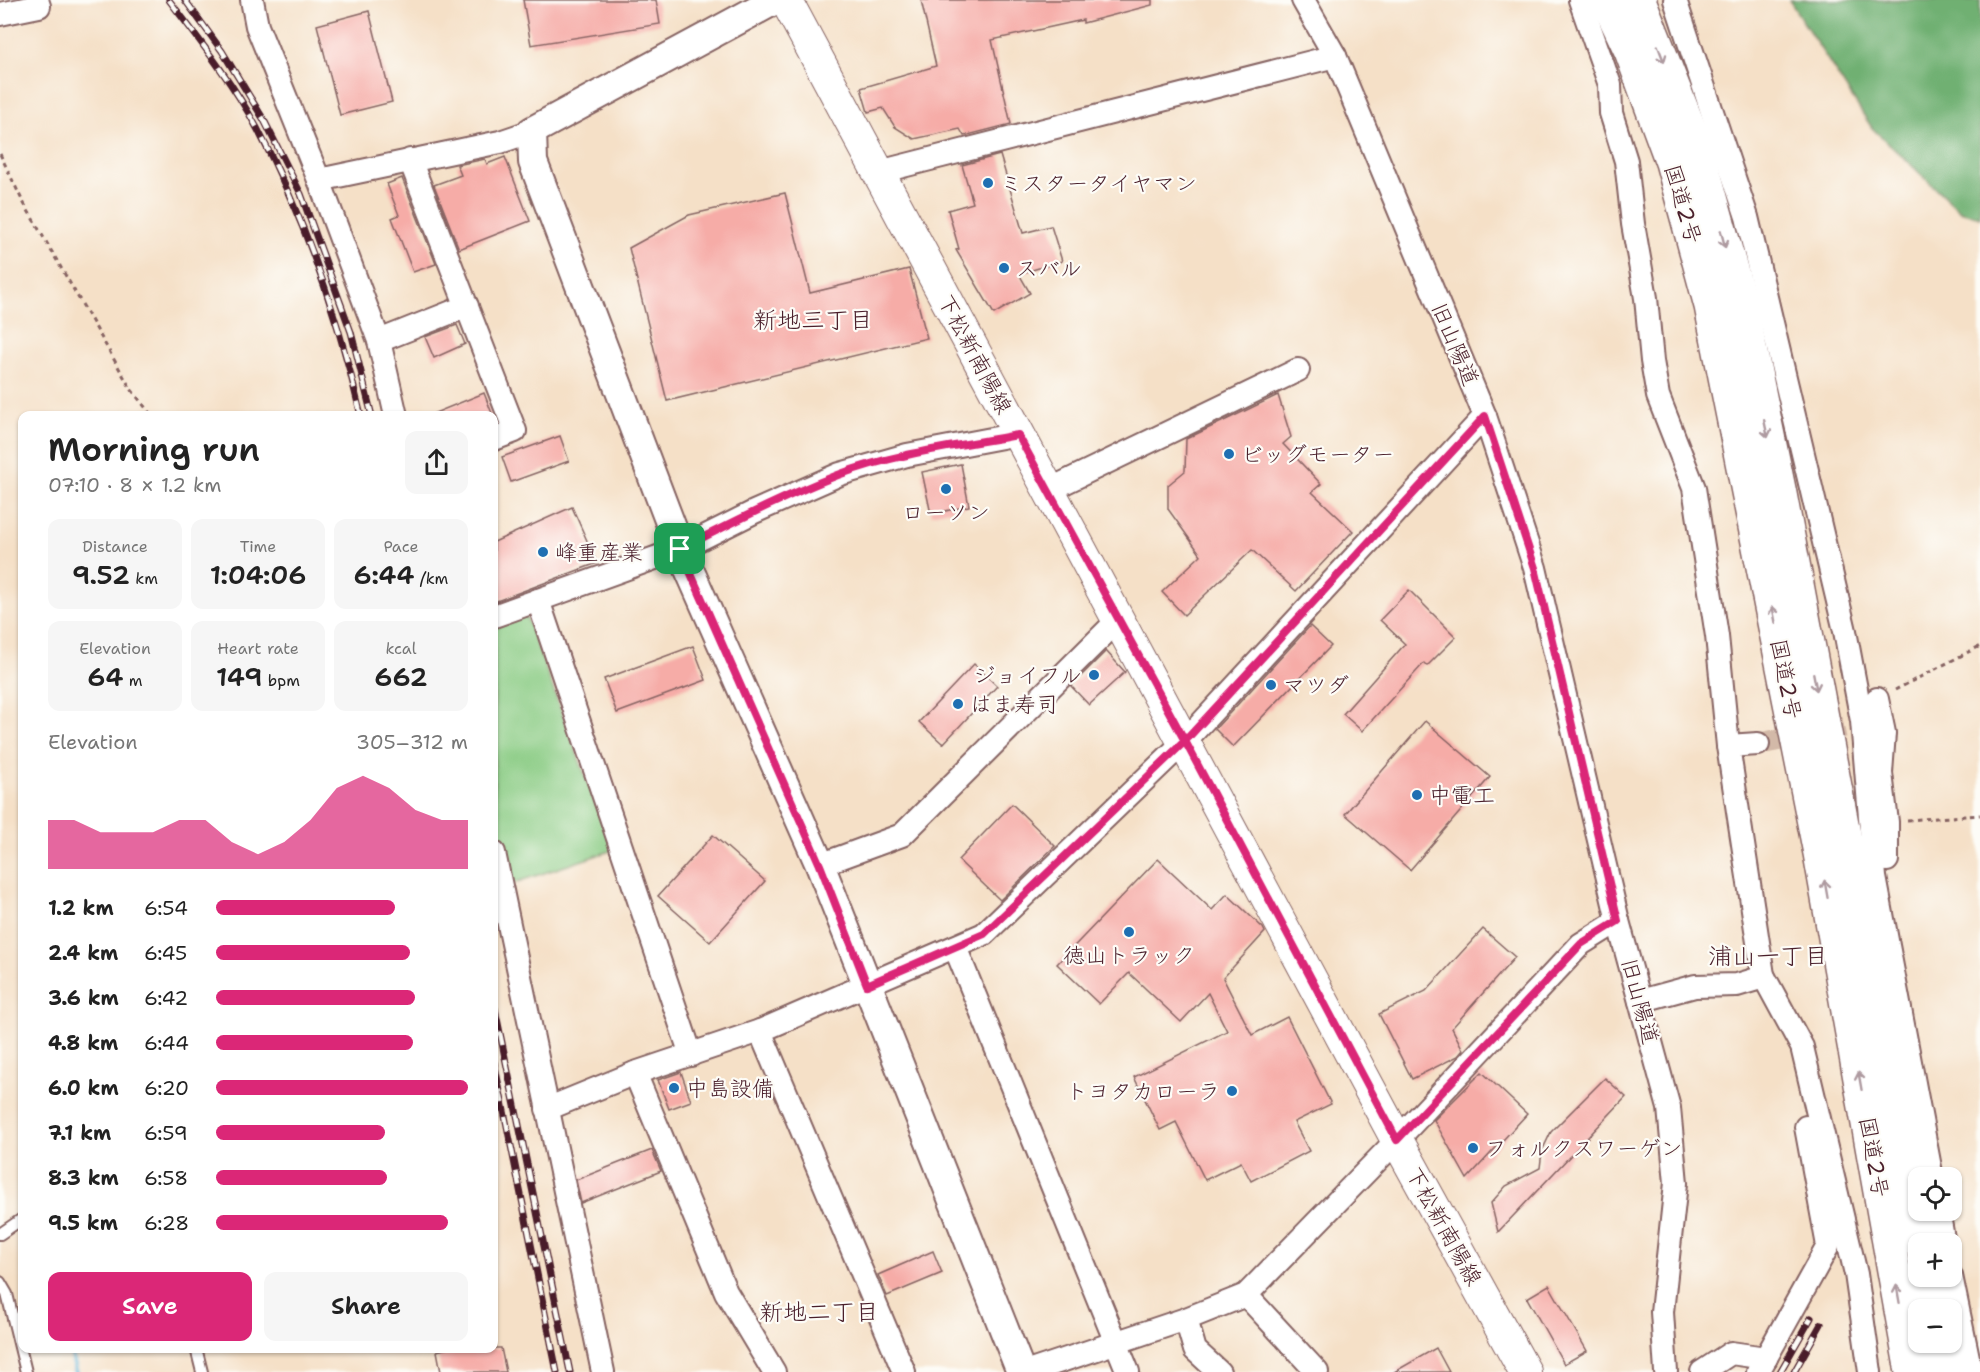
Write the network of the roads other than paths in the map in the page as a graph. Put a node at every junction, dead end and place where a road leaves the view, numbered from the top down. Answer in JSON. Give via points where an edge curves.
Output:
{"nodes":[{"id":1,"x":37,"y":0,"type":"edge"},
{"id":2,"x":252,"y":0,"type":"edge"},
{"id":3,"x":775,"y":0,"type":"edge"},
{"id":4,"x":786,"y":0,"type":"edge"},
{"id":5,"x":1303,"y":0,"type":"edge"},
{"id":6,"x":1580,"y":0,"type":"edge"},
{"id":7,"x":1607,"y":0,"type":"edge"},
{"id":8,"x":1639,"y":0,"type":"edge"},
{"id":9,"x":1676,"y":0,"type":"edge"},
{"id":10,"x":0,"y":14,"type":"edge"},
{"id":11,"x":1335,"y":56,"type":"junction"},
{"id":12,"x":531,"y":131,"type":"junction"},
{"id":13,"x":410,"y":160,"type":"junction"},
{"id":14,"x":879,"y":172,"type":"junction"},
{"id":15,"x":319,"y":180,"type":"junction"},
{"id":16,"x":467,"y":306,"type":"junction"},
{"id":17,"x":379,"y":341,"type":"junction"},
{"id":18,"x":1298,"y":370,"type":"dead end"},
{"id":19,"x":395,"y":411,"type":"edge"},
{"id":20,"x":1485,"y":416,"type":"junction"},
{"id":21,"x":1018,"y":435,"type":"junction"},
{"id":22,"x":498,"y":438,"type":"edge"},
{"id":23,"x":1047,"y":491,"type":"junction"},
{"id":24,"x":1780,"y":494,"type":"junction"},
{"id":25,"x":680,"y":549,"type":"junction"},
{"id":26,"x":538,"y":600,"type":"junction"},
{"id":27,"x":498,"y":615,"type":"edge"},
{"id":28,"x":1118,"y":620,"type":"junction"},
{"id":29,"x":1877,"y":699,"type":"road end"},
{"id":30,"x":1185,"y":741,"type":"junction"},
{"id":31,"x":1758,"y":744,"type":"tunnel mouth"},
{"id":32,"x":1728,"y":746,"type":"junction"},
{"id":33,"x":820,"y":865,"type":"junction"},
{"id":34,"x":498,"y":872,"type":"edge"},
{"id":35,"x":1875,"y":877,"type":"junction"},
{"id":36,"x":1618,"y":921,"type":"junction"},
{"id":37,"x":955,"y":947,"type":"junction"},
{"id":38,"x":1764,"y":976,"type":"junction"},
{"id":39,"x":867,"y":985,"type":"junction"},
{"id":40,"x":1640,"y":1001,"type":"junction"},
{"id":41,"x":760,"y":1031,"type":"junction"},
{"id":42,"x":1802,"y":1047,"type":"junction"},
{"id":43,"x":691,"y":1055,"type":"junction"},
{"id":44,"x":635,"y":1073,"type":"junction"},
{"id":45,"x":547,"y":1109,"type":"junction"},
{"id":46,"x":1397,"y":1140,"type":"junction"},
{"id":47,"x":1930,"y":1167,"type":"edge"},
{"id":48,"x":18,"y":1222,"type":"edge"},
{"id":49,"x":1919,"y":1233,"type":"edge"},
{"id":50,"x":0,"y":1234,"type":"edge"},
{"id":51,"x":0,"y":1282,"type":"edge"},
{"id":52,"x":1953,"y":1287,"type":"edge"},
{"id":53,"x":1246,"y":1295,"type":"junction"},
{"id":54,"x":1186,"y":1319,"type":"junction"},
{"id":55,"x":18,"y":1339,"type":"edge"},
{"id":56,"x":1116,"y":1342,"type":"junction"},
{"id":57,"x":21,"y":1353,"type":"edge"},
{"id":58,"x":197,"y":1353,"type":"edge"},
{"id":59,"x":1941,"y":1353,"type":"edge"},
{"id":60,"x":1762,"y":1365,"type":"edge"},
{"id":61,"x":1308,"y":1369,"type":"edge"},
{"id":62,"x":26,"y":1372,"type":"edge"},
{"id":63,"x":202,"y":1372,"type":"edge"},
{"id":64,"x":603,"y":1372,"type":"edge"},
{"id":65,"x":774,"y":1372,"type":"edge"},
{"id":66,"x":904,"y":1372,"type":"edge"},
{"id":67,"x":1021,"y":1372,"type":"edge"},
{"id":68,"x":1028,"y":1372,"type":"edge"},
{"id":69,"x":1128,"y":1372,"type":"edge"},
{"id":70,"x":1220,"y":1372,"type":"edge"},
{"id":71,"x":1525,"y":1372,"type":"edge"},
{"id":72,"x":1666,"y":1372,"type":"edge"},
{"id":73,"x":1702,"y":1372,"type":"edge"},
{"id":74,"x":1870,"y":1372,"type":"edge"},
{"id":75,"x":1912,"y":1372,"type":"edge"},
{"id":76,"x":1944,"y":1372,"type":"edge"},
{"id":77,"x":1971,"y":1372,"type":"edge"}],
"edges":[{"from":1,"to":10,"type":"street","via":[[39,6]]},
{"from":2,"to":15,"type":"street","via":[[257,26]]},
{"from":3,"to":12,"type":"street"},
{"from":4,"to":14,"type":"main road","name":"下松新南陽線"},
{"from":5,"to":11,"type":"street","name":"旧山陽道"},
{"from":6,"to":32,"type":"street","via":[[1610,85],[1611,113],[1626,161],[1658,396],[1694,488],[1717,636]]},
{"from":7,"to":24,"type":"highway","name":"国道2号","via":[[1631,51],[1672,162],[1711,306]]},
{"from":8,"to":24,"type":"highway","name":"国道2号","one_way":true,"via":[[1697,148],[1741,304]]},
{"from":9,"to":24,"type":"street","via":[[1747,217]]},
{"from":11,"to":14,"type":"street"},
{"from":11,"to":20,"type":"street","name":"旧山陽道"},
{"from":12,"to":13,"type":"street","via":[[500,142]]},
{"from":12,"to":25,"type":"street","via":[[532,162]]},
{"from":13,"to":15,"type":"street"},
{"from":13,"to":16,"type":"street"},
{"from":14,"to":21,"type":"main road","name":"下松新南陽線"},
{"from":15,"to":17,"type":"street"},
{"from":16,"to":17,"type":"street"},
{"from":16,"to":22,"type":"street","via":[[516,431]]},
{"from":17,"to":19,"type":"street"},
{"from":18,"to":23,"type":"street"},
{"from":20,"to":30,"type":"street"},
{"from":20,"to":36,"type":"street","name":"旧山陽道","via":[[1535,568]]},
{"from":21,"to":23,"type":"main road","name":"下松新南陽線"},
{"from":21,"to":25,"type":"street","via":[[907,455],[840,474]]},
{"from":23,"to":28,"type":"main road","name":"下松新南陽線"},
{"from":24,"to":35,"type":"street","via":[[1845,631]]},
{"from":24,"to":49,"type":"highway","name":"国道2号","one_way":true},
{"from":75,"to":24,"type":"highway","name":"国道2号","one_way":true,"via":[[1818,842]]},
{"from":25,"to":26,"type":"street"},
{"from":25,"to":33,"type":"street"},
{"from":26,"to":27,"type":"street"},
{"from":26,"to":43,"type":"street"},
{"from":28,"to":30,"type":"main road","name":"下松新南陽線"},
{"from":28,"to":33,"type":"street","via":[[902,835]]},
{"from":29,"to":35,"type":"street","via":[[1884,733],[1881,773],[1887,822],[1887,874]]},
{"from":30,"to":37,"type":"street","via":[[984,934]]},
{"from":30,"to":46,"type":"main road","name":"下松新南陽線"},
{"from":31,"to":32,"type":"street"},
{"from":32,"to":38,"type":"street"},
{"from":33,"to":39,"type":"street"},
{"from":34,"to":45,"type":"street"},
{"from":35,"to":47,"type":"street"},
{"from":36,"to":40,"type":"street","name":"旧山陽道"},
{"from":36,"to":46,"type":"street","via":[[1581,944]]},
{"from":37,"to":39,"type":"street"},
{"from":37,"to":56,"type":"street"},
{"from":38,"to":40,"type":"street","via":[[1737,985],[1695,986]]},
{"from":38,"to":42,"type":"street"},
{"from":39,"to":41,"type":"street"},
{"from":39,"to":67,"type":"street"},
{"from":40,"to":72,"type":"street","name":"旧山陽道","via":[[1670,1108],[1676,1183],[1662,1312]]},
{"from":41,"to":43,"type":"street"},
{"from":41,"to":66,"type":"street"},
{"from":42,"to":60,"type":"street","via":[[1793,1054],[1828,1246]]},
{"from":42,"to":74,"type":"street","via":[[1856,1274]]},
{"from":43,"to":44,"type":"street"},
{"from":44,"to":45,"type":"street"},
{"from":44,"to":65,"type":"street","via":[[726,1292]]},
{"from":45,"to":64,"type":"street"},
{"from":46,"to":53,"type":"street"},
{"from":46,"to":71,"type":"main road","name":"下松新南陽線"},
{"from":48,"to":50,"type":"lane"},
{"from":51,"to":55,"type":"lane","via":[[7,1294]]},
{"from":52,"to":77,"type":"street"},
{"from":53,"to":54,"type":"street"},
{"from":53,"to":61,"type":"street"},
{"from":54,"to":56,"type":"street"},
{"from":54,"to":70,"type":"street","via":[[1195,1350]]},
{"from":56,"to":68,"type":"street"},
{"from":56,"to":69,"type":"street"},
{"from":57,"to":62,"type":"lane"},
{"from":58,"to":63,"type":"lane"},
{"from":59,"to":76,"type":"highway"},
{"from":60,"to":73,"type":"street","via":[[1731,1353]]}]}
